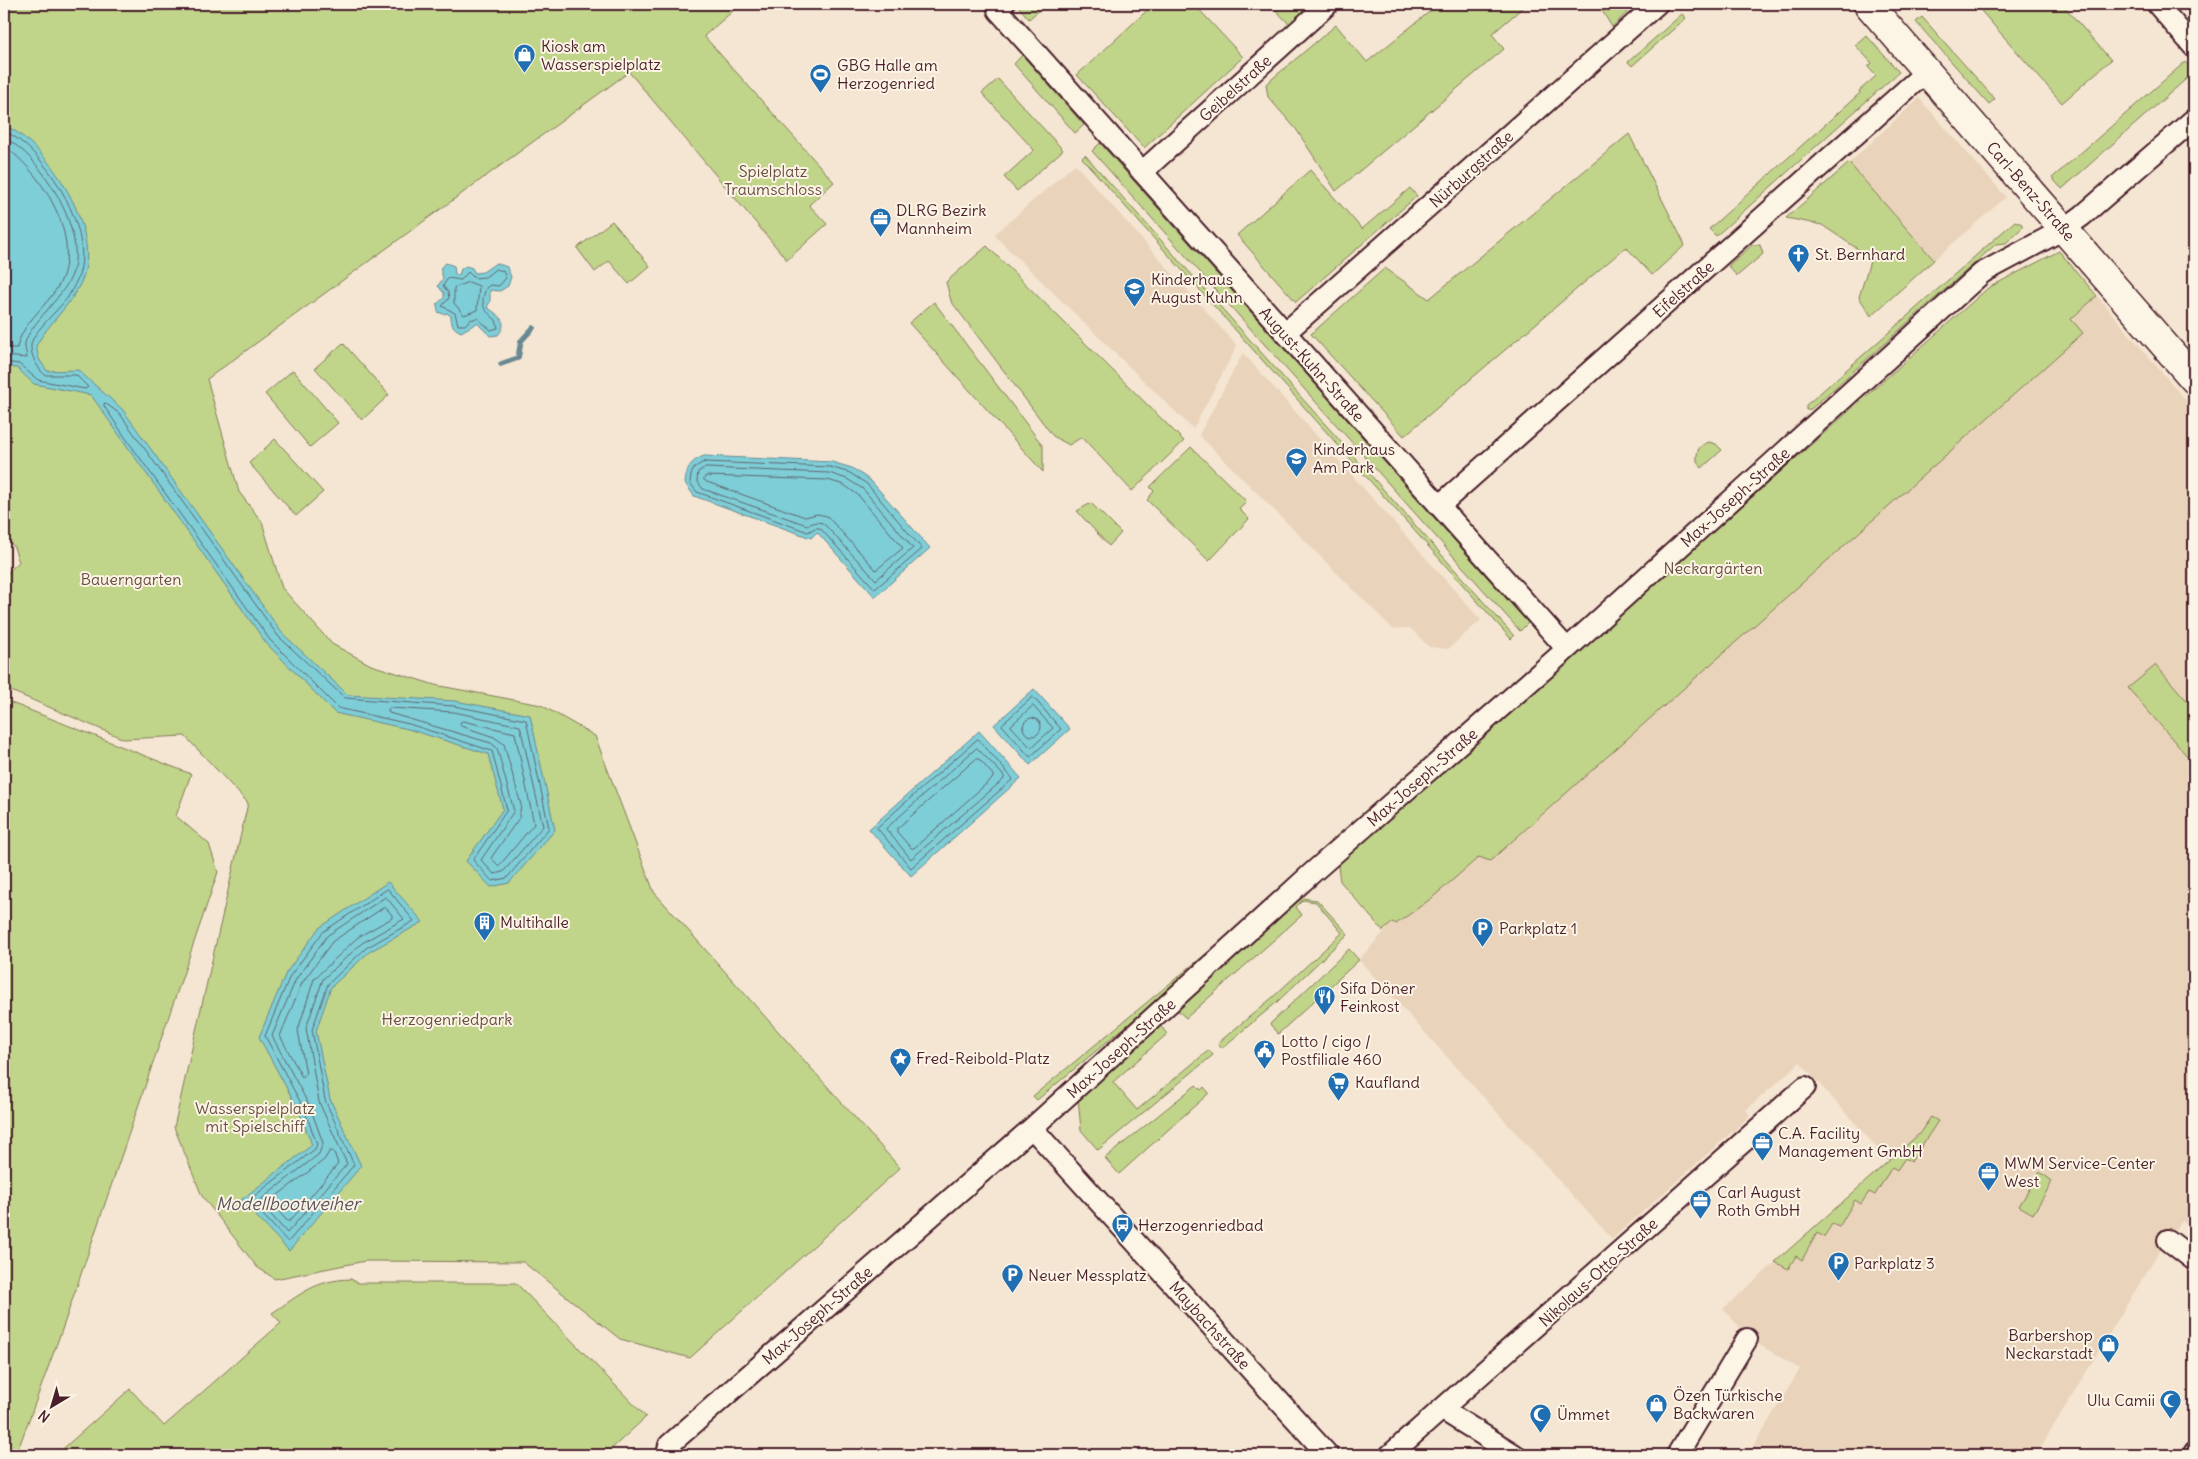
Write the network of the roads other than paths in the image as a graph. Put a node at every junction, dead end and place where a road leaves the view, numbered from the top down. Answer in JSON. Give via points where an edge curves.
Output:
{"nodes":[{"id":1,"x":1328,"y":4,"type":"edge"},
{"id":2,"x":1657,"y":4,"type":"edge"},
{"id":3,"x":1868,"y":4,"type":"edge"},
{"id":4,"x":2157,"y":4,"type":"edge"},
{"id":5,"x":1001,"y":7,"type":"edge"},
{"id":6,"x":2194,"y":47,"type":"edge"},
{"id":7,"x":1927,"y":71,"type":"junction"},
{"id":8,"x":2194,"y":119,"type":"edge"},
{"id":9,"x":1142,"y":172,"type":"junction"},
{"id":10,"x":2064,"y":229,"type":"junction"},
{"id":11,"x":1285,"y":334,"type":"junction"},
{"id":12,"x":2194,"y":379,"type":"edge"},
{"id":13,"x":1439,"y":506,"type":"junction"},
{"id":14,"x":1568,"y":649,"type":"junction"},
{"id":15,"x":1805,"y":1087,"type":"dead end"},
{"id":16,"x":1032,"y":1128,"type":"junction"},
{"id":17,"x":2168,"y":1240,"type":"dead end"},
{"id":18,"x":2194,"y":1260,"type":"edge"},
{"id":19,"x":1747,"y":1340,"type":"dead end"},
{"id":20,"x":1443,"y":1410,"type":"junction"},
{"id":21,"x":667,"y":1455,"type":"edge"},
{"id":22,"x":1328,"y":1455,"type":"edge"},
{"id":23,"x":1390,"y":1455,"type":"edge"},
{"id":24,"x":1515,"y":1455,"type":"edge"},
{"id":25,"x":1676,"y":1455,"type":"edge"}],
"edges":[{"from":1,"to":9,"type":"street","name":"Geibelstraße"},
{"from":2,"to":11,"type":"street","name":"Nürburgstraße"},
{"from":3,"to":7,"type":"street","name":"Carl-Benz-Straße"},
{"from":4,"to":6,"type":"street"},
{"from":5,"to":9,"type":"street","name":"August-Kuhn-Straße"},
{"from":7,"to":10,"type":"street","name":"Carl-Benz-Straße"},
{"from":7,"to":13,"type":"street","name":"Eifelstraße"},
{"from":8,"to":10,"type":"street","name":"Max-Joseph-Straße"},
{"from":9,"to":11,"type":"street","name":"August-Kuhn-Straße"},
{"from":10,"to":12,"type":"street","name":"Carl-Benz-Straße"},
{"from":10,"to":14,"type":"street","name":"Max-Joseph-Straße","via":[[1982,273]]},
{"from":11,"to":13,"type":"street","name":"August-Kuhn-Straße"},
{"from":13,"to":14,"type":"street","name":"August-Kuhn-Straße"},
{"from":14,"to":16,"type":"street","name":"Max-Joseph-Straße","via":[[1312,873]]},
{"from":15,"to":20,"type":"street","name":"Nikolaus-Otto-Straße"},
{"from":16,"to":21,"type":"street","name":"Max-Joseph-Straße","via":[[669,1445]]},
{"from":16,"to":22,"type":"street","name":"Maybachstraße"},
{"from":17,"to":18,"type":"street"},
{"from":19,"to":25,"type":"street"},
{"from":20,"to":23,"type":"street","name":"Nikolaus-Otto-Straße"},
{"from":20,"to":24,"type":"street"}]}
